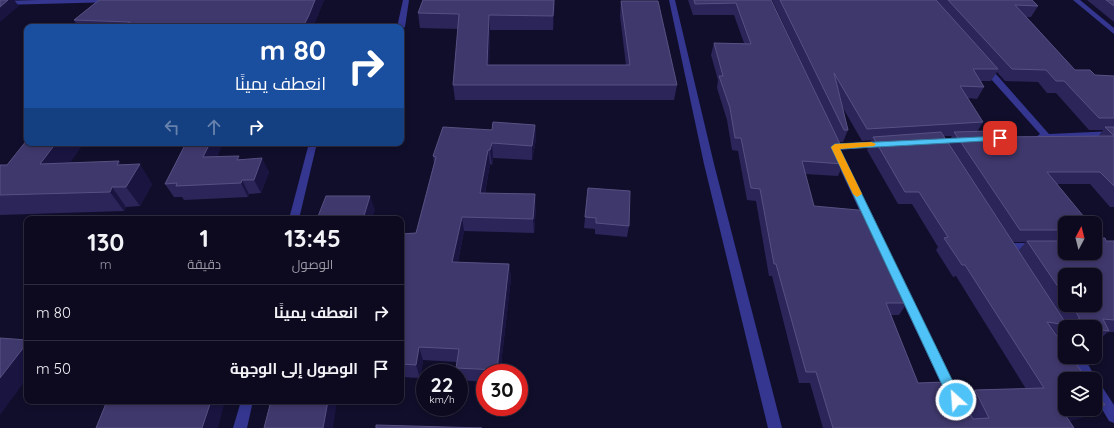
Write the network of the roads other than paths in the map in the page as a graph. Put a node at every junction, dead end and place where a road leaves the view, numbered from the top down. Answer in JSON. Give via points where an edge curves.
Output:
{"nodes":[{"id":1,"x":117,"y":0,"type":"edge"},
{"id":2,"x":406,"y":0,"type":"edge"},
{"id":3,"x":672,"y":0,"type":"edge"},
{"id":4,"x":1076,"y":0,"type":"edge"},
{"id":5,"x":0,"y":3,"type":"edge"},
{"id":6,"x":402,"y":24,"type":"edge"},
{"id":7,"x":1114,"y":32,"type":"edge"},
{"id":8,"x":978,"y":60,"type":"edge"},
{"id":9,"x":1114,"y":134,"type":"edge"},
{"id":10,"x":1047,"y":137,"type":"junction"},
{"id":11,"x":1031,"y":138,"type":"edge"},
{"id":12,"x":890,"y":143,"type":"edge"},
{"id":13,"x":312,"y":146,"type":"edge"},
{"id":14,"x":295,"y":216,"type":"edge"},
{"id":15,"x":1043,"y":247,"type":"edge"},
{"id":16,"x":1016,"y":260,"type":"edge"},
{"id":17,"x":1048,"y":312,"type":"edge"},
{"id":18,"x":1058,"y":328,"type":"edge"},
{"id":19,"x":1102,"y":397,"type":"edge"},
{"id":20,"x":246,"y":404,"type":"edge"},
{"id":21,"x":1114,"y":416,"type":"edge"},
{"id":22,"x":240,"y":428,"type":"edge"},
{"id":23,"x":775,"y":428,"type":"edge"},
{"id":24,"x":969,"y":428,"type":"edge"}],
"edges":[{"from":1,"to":5,"type":"street"},
{"from":2,"to":6,"type":"street"},
{"from":3,"to":23,"type":"street","via":[[709,164]]},
{"from":4,"to":7,"type":"street"},
{"from":8,"to":10,"type":"street"},
{"from":9,"to":10,"type":"street"},
{"from":10,"to":11,"type":"street"},
{"from":12,"to":24,"type":"street","via":[[833,143]]},
{"from":13,"to":14,"type":"street"},
{"from":15,"to":16,"type":"street","via":[[1005,244]]},
{"from":17,"to":18,"type":"street"},
{"from":19,"to":21,"type":"street"},
{"from":20,"to":22,"type":"street"}]}
